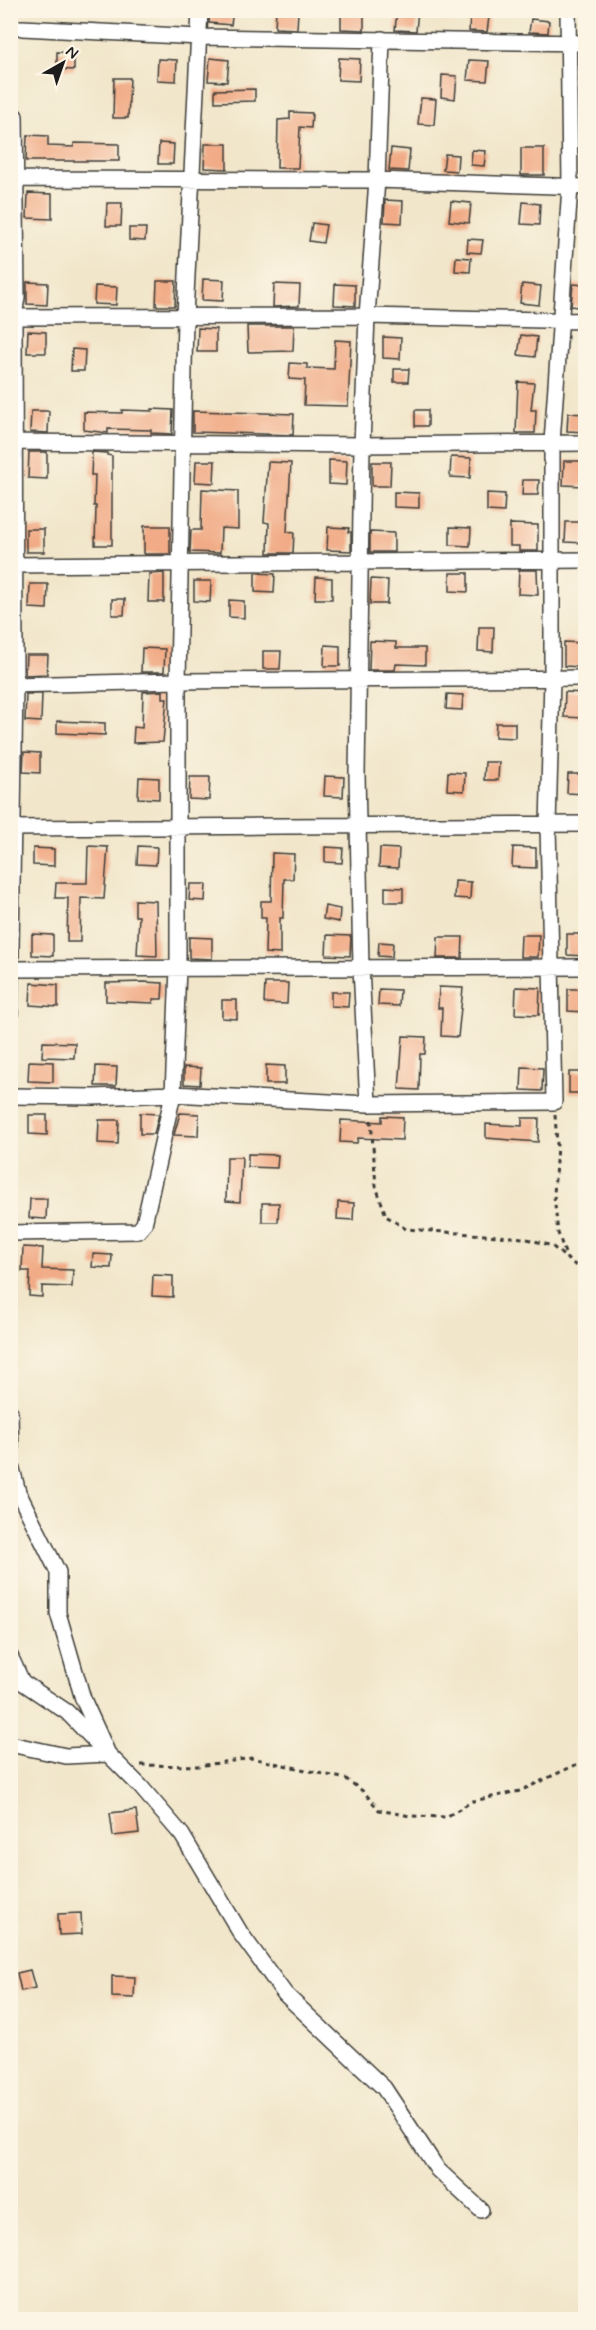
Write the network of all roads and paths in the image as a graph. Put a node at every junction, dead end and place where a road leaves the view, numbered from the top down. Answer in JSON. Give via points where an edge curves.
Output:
{"nodes":[{"id":1,"x":200,"y":10,"type":"edge"},
{"id":2,"x":568,"y":10,"type":"edge"},
{"id":3,"x":22,"y":27,"type":"dead end"},
{"id":4,"x":200,"y":38,"type":"junction"},
{"id":5,"x":382,"y":39,"type":"junction"},
{"id":6,"x":568,"y":42,"type":"junction"},
{"id":7,"x":585,"y":42,"type":"edge"},
{"id":8,"x":15,"y":116,"type":"dead end"},
{"id":9,"x":13,"y":178,"type":"edge"},
{"id":10,"x":191,"y":179,"type":"junction"},
{"id":11,"x":377,"y":180,"type":"junction"},
{"id":12,"x":570,"y":187,"type":"junction"},
{"id":13,"x":585,"y":187,"type":"edge"},
{"id":14,"x":185,"y":315,"type":"junction"},
{"id":15,"x":367,"y":316,"type":"junction"},
{"id":16,"x":12,"y":317,"type":"edge"},
{"id":17,"x":560,"y":320,"type":"junction"},
{"id":18,"x":585,"y":321,"type":"edge"},
{"id":19,"x":13,"y":442,"type":"edge"},
{"id":20,"x":552,"y":442,"type":"junction"},
{"id":21,"x":585,"y":443,"type":"edge"},
{"id":22,"x":183,"y":444,"type":"junction"},
{"id":23,"x":363,"y":445,"type":"junction"},
{"id":24,"x":551,"y":560,"type":"junction"},
{"id":25,"x":585,"y":560,"type":"edge"},
{"id":26,"x":180,"y":564,"type":"junction"},
{"id":27,"x":362,"y":564,"type":"junction"},
{"id":28,"x":13,"y":566,"type":"edge"},
{"id":29,"x":585,"y":678,"type":"edge"},
{"id":30,"x":552,"y":679,"type":"junction"},
{"id":31,"x":360,"y":680,"type":"junction"},
{"id":32,"x":178,"y":681,"type":"junction"},
{"id":33,"x":13,"y":685,"type":"edge"},
{"id":34,"x":585,"y":824,"type":"edge"},
{"id":35,"x":548,"y":825,"type":"junction"},
{"id":36,"x":177,"y":827,"type":"junction"},
{"id":37,"x":356,"y":827,"type":"junction"},
{"id":38,"x":12,"y":828,"type":"edge"},
{"id":39,"x":550,"y":967,"type":"junction"},
{"id":40,"x":585,"y":967,"type":"edge"},
{"id":41,"x":178,"y":968,"type":"junction"},
{"id":42,"x":361,"y":968,"type":"junction"},
{"id":43,"x":11,"y":969,"type":"edge"},
{"id":44,"x":10,"y":1015,"type":"edge"},
{"id":45,"x":173,"y":1094,"type":"junction"},
{"id":46,"x":10,"y":1096,"type":"edge"},
{"id":47,"x":554,"y":1102,"type":"junction"},
{"id":48,"x":368,"y":1104,"type":"junction"},
{"id":49,"x":10,"y":1233,"type":"edge"},
{"id":50,"x":567,"y":1259,"type":"junction"},
{"id":51,"x":585,"y":1273,"type":"edge"},
{"id":52,"x":10,"y":1412,"type":"edge"},
{"id":53,"x":14,"y":1491,"type":"edge"},
{"id":54,"x":10,"y":1656,"type":"edge"},
{"id":55,"x":10,"y":1744,"type":"edge"},
{"id":56,"x":108,"y":1754,"type":"junction"},
{"id":57,"x":585,"y":1760,"type":"edge"},
{"id":58,"x":134,"y":1763,"type":"dead end"},
{"id":59,"x":481,"y":2210,"type":"dead end"}],
"edges":[{"from":1,"to":4,"type":"street"},
{"from":2,"to":6,"type":"street"},
{"from":3,"to":4,"type":"street"},
{"from":4,"to":5,"type":"street"},
{"from":4,"to":10,"type":"street"},
{"from":5,"to":6,"type":"street"},
{"from":5,"to":11,"type":"street"},
{"from":6,"to":7,"type":"street"},
{"from":6,"to":12,"type":"street"},
{"from":8,"to":9,"type":"street"},
{"from":9,"to":10,"type":"street"},
{"from":9,"to":16,"type":"street","via":[[17,297]]},
{"from":10,"to":11,"type":"street"},
{"from":10,"to":14,"type":"street"},
{"from":11,"to":12,"type":"street"},
{"from":11,"to":15,"type":"street"},
{"from":12,"to":13,"type":"street"},
{"from":12,"to":17,"type":"street"},
{"from":14,"to":15,"type":"street"},
{"from":14,"to":16,"type":"street"},
{"from":14,"to":22,"type":"street"},
{"from":15,"to":17,"type":"street"},
{"from":15,"to":23,"type":"street"},
{"from":16,"to":19,"type":"street"},
{"from":17,"to":18,"type":"street"},
{"from":17,"to":20,"type":"street"},
{"from":19,"to":22,"type":"street"},
{"from":19,"to":28,"type":"street"},
{"from":20,"to":21,"type":"street"},
{"from":20,"to":23,"type":"street"},
{"from":20,"to":24,"type":"street"},
{"from":22,"to":23,"type":"street"},
{"from":22,"to":26,"type":"street"},
{"from":23,"to":27,"type":"street"},
{"from":24,"to":25,"type":"street"},
{"from":24,"to":27,"type":"street"},
{"from":24,"to":30,"type":"street"},
{"from":26,"to":27,"type":"street"},
{"from":26,"to":28,"type":"street"},
{"from":26,"to":32,"type":"street"},
{"from":27,"to":31,"type":"street"},
{"from":28,"to":33,"type":"street"},
{"from":29,"to":30,"type":"street"},
{"from":30,"to":31,"type":"street"},
{"from":30,"to":35,"type":"street"},
{"from":31,"to":32,"type":"street"},
{"from":31,"to":37,"type":"street"},
{"from":32,"to":33,"type":"street"},
{"from":32,"to":36,"type":"street"},
{"from":33,"to":38,"type":"street"},
{"from":34,"to":35,"type":"street"},
{"from":35,"to":37,"type":"street"},
{"from":35,"to":39,"type":"street"},
{"from":36,"to":37,"type":"street"},
{"from":36,"to":38,"type":"street"},
{"from":36,"to":41,"type":"street"},
{"from":37,"to":42,"type":"street"},
{"from":38,"to":43,"type":"street"},
{"from":39,"to":40,"type":"street"},
{"from":39,"to":42,"type":"street"},
{"from":39,"to":47,"type":"street"},
{"from":41,"to":42,"type":"street"},
{"from":41,"to":43,"type":"street"},
{"from":41,"to":45,"type":"street"},
{"from":42,"to":48,"type":"street"},
{"from":43,"to":44,"type":"street"},
{"from":45,"to":46,"type":"street"},
{"from":45,"to":48,"type":"street"},
{"from":45,"to":49,"type":"street","via":[[144,1224],[138,1231]]},
{"from":47,"to":48,"type":"street"},
{"from":47,"to":50,"type":"path","via":[[554,1195],[558,1233]]},
{"from":48,"to":50,"type":"path","via":[[376,1186],[386,1216],[406,1229],[524,1238],[552,1246]]},
{"from":50,"to":51,"type":"path"},
{"from":52,"to":53,"type":"street"},
{"from":53,"to":56,"type":"street","via":[[58,1572],[58,1613],[83,1699]]},
{"from":54,"to":56,"type":"street","via":[[22,1682],[67,1712]]},
{"from":55,"to":56,"type":"street","via":[[66,1756]]},
{"from":56,"to":59,"type":"street","via":[[182,1835],[241,1934],[285,1994],[384,2088],[438,2170]]},
{"from":57,"to":58,"type":"path","via":[[520,1791],[473,1801],[446,1817],[379,1810],[346,1779],[252,1758],[198,1766]]}]}
